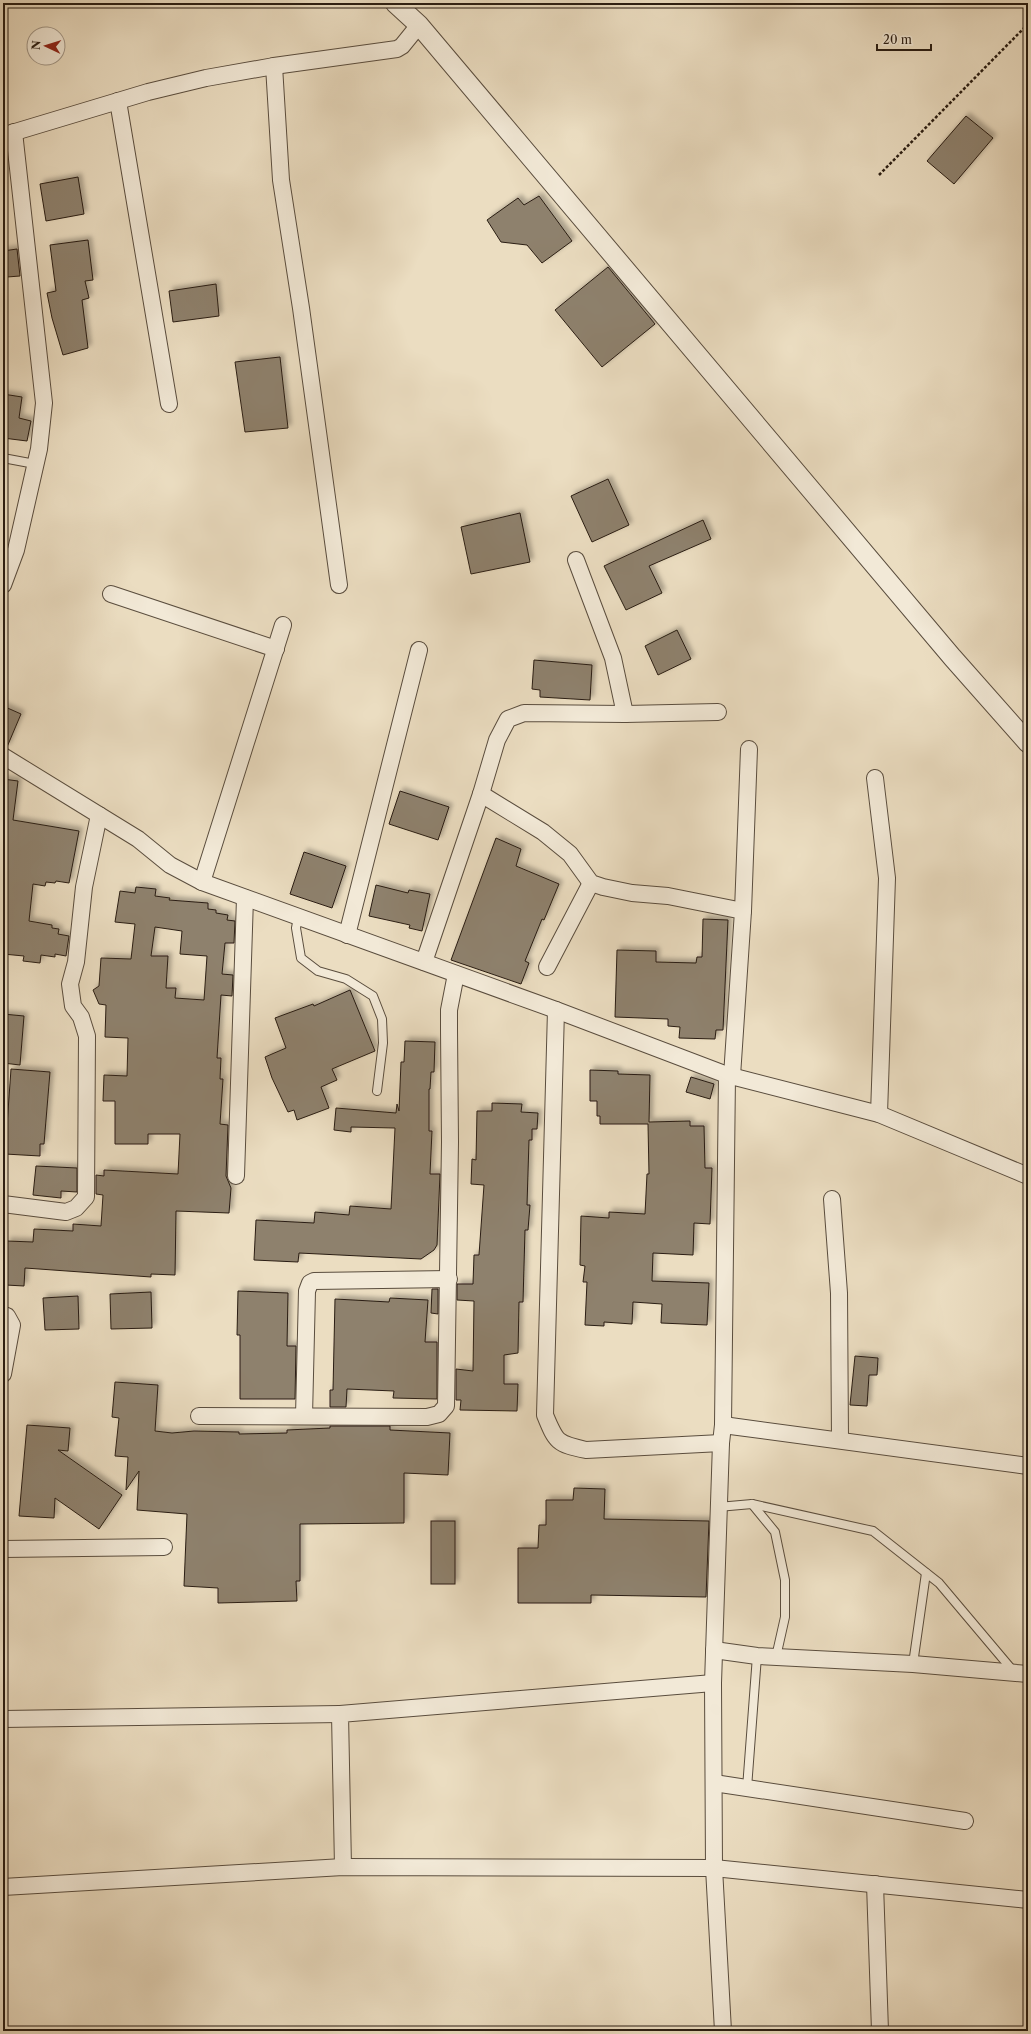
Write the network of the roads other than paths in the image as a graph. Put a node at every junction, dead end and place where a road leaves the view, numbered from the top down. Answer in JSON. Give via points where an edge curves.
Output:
{"nodes":[{"id":1,"x":395,"y":3,"type":"edge"},
{"id":2,"x":419,"y":25,"type":"junction"},
{"id":3,"x":274,"y":66,"type":"junction"},
{"id":4,"x":118,"y":101,"type":"junction"},
{"id":5,"x":8,"y":133,"type":"edge"},
{"id":6,"x":169,"y":404,"type":"dead end"},
{"id":7,"x":3,"y":458,"type":"edge"},
{"id":8,"x":35,"y":464,"type":"junction"},
{"id":9,"x":576,"y":560,"type":"dead end"},
{"id":10,"x":3,"y":585,"type":"edge"},
{"id":11,"x":339,"y":585,"type":"dead end"},
{"id":12,"x":111,"y":594,"type":"dead end"},
{"id":13,"x":283,"y":625,"type":"dead end"},
{"id":14,"x":276,"y":649,"type":"junction"},
{"id":15,"x":419,"y":650,"type":"dead end"},
{"id":16,"x":718,"y":712,"type":"dead end"},
{"id":17,"x":625,"y":714,"type":"junction"},
{"id":18,"x":1028,"y":743,"type":"edge"},
{"id":19,"x":749,"y":749,"type":"dead end"},
{"id":20,"x":3,"y":756,"type":"edge"},
{"id":21,"x":875,"y":778,"type":"dead end"},
{"id":22,"x":481,"y":794,"type":"junction"},
{"id":23,"x":99,"y":815,"type":"junction"},
{"id":24,"x":202,"y":882,"type":"junction"},
{"id":25,"x":591,"y":883,"type":"junction"},
{"id":26,"x":245,"y":898,"type":"junction"},
{"id":27,"x":743,"y":912,"type":"junction"},
{"id":28,"x":298,"y":917,"type":"junction"},
{"id":29,"x":347,"y":935,"type":"junction"},
{"id":30,"x":424,"y":962,"type":"junction"},
{"id":31,"x":547,"y":968,"type":"dead end"},
{"id":32,"x":456,"y":974,"type":"junction"},
{"id":33,"x":556,"y":1010,"type":"junction"},
{"id":34,"x":729,"y":1076,"type":"junction"},
{"id":35,"x":377,"y":1090,"type":"dead end"},
{"id":36,"x":879,"y":1114,"type":"junction"},
{"id":37,"x":236,"y":1176,"type":"dead end"},
{"id":38,"x":1028,"y":1176,"type":"edge"},
{"id":39,"x":832,"y":1199,"type":"dead end"},
{"id":40,"x":3,"y":1204,"type":"edge"},
{"id":41,"x":449,"y":1279,"type":"junction"},
{"id":42,"x":3,"y":1315,"type":"edge"},
{"id":43,"x":3,"y":1374,"type":"edge"},
{"id":44,"x":199,"y":1416,"type":"dead end"},
{"id":45,"x":304,"y":1416,"type":"junction"},
{"id":46,"x":723,"y":1425,"type":"junction"},
{"id":47,"x":840,"y":1440,"type":"junction"},
{"id":48,"x":720,"y":1443,"type":"junction"},
{"id":49,"x":1028,"y":1466,"type":"edge"},
{"id":50,"x":752,"y":1504,"type":"junction"},
{"id":51,"x":718,"y":1507,"type":"junction"},
{"id":52,"x":164,"y":1547,"type":"dead end"},
{"id":53,"x":3,"y":1549,"type":"edge"},
{"id":54,"x":926,"y":1573,"type":"junction"},
{"id":55,"x":714,"y":1650,"type":"junction"},
{"id":56,"x":757,"y":1656,"type":"junction"},
{"id":57,"x":776,"y":1657,"type":"junction"},
{"id":58,"x":913,"y":1664,"type":"junction"},
{"id":59,"x":1022,"y":1673,"type":"edge"},
{"id":60,"x":713,"y":1684,"type":"junction"},
{"id":61,"x":340,"y":1714,"type":"junction"},
{"id":62,"x":3,"y":1719,"type":"edge"},
{"id":63,"x":714,"y":1783,"type":"junction"},
{"id":64,"x":747,"y":1788,"type":"junction"},
{"id":65,"x":965,"y":1821,"type":"dead end"},
{"id":66,"x":343,"y":1867,"type":"junction"},
{"id":67,"x":714,"y":1868,"type":"junction"},
{"id":68,"x":875,"y":1884,"type":"junction"},
{"id":69,"x":3,"y":1887,"type":"edge"},
{"id":70,"x":1028,"y":1900,"type":"edge"},
{"id":71,"x":723,"y":2031,"type":"edge"},
{"id":72,"x":880,"y":2031,"type":"edge"}],
"edges":[{"from":1,"to":2,"type":"street"},
{"from":2,"to":3,"type":"street","via":[[397,49]]},
{"from":2,"to":18,"type":"street"},
{"from":3,"to":4,"type":"street","via":[[206,78]]},
{"from":3,"to":11,"type":"street","via":[[281,180]]},
{"from":4,"to":5,"type":"street"},
{"from":4,"to":6,"type":"street"},
{"from":5,"to":8,"type":"street","via":[[44,403],[40,449]]},
{"from":7,"to":8,"type":"lane"},
{"from":8,"to":10,"type":"street","via":[[16,550]]},
{"from":9,"to":17,"type":"street","via":[[613,658]]},
{"from":12,"to":14,"type":"street"},
{"from":13,"to":14,"type":"street"},
{"from":14,"to":24,"type":"street"},
{"from":15,"to":29,"type":"street"},
{"from":16,"to":17,"type":"street"},
{"from":17,"to":22,"type":"street","via":[[524,713],[508,719],[496,740]]},
{"from":19,"to":27,"type":"street"},
{"from":20,"to":23,"type":"street"},
{"from":21,"to":36,"type":"street","via":[[887,878]]},
{"from":22,"to":25,"type":"street","via":[[544,832],[570,854]]},
{"from":22,"to":30,"type":"street"},
{"from":23,"to":24,"type":"street","via":[[138,839],[170,865]]},
{"from":23,"to":40,"type":"street","via":[[84,887],[76,962],[70,984],[74,1006],[81,1017],[87,1036],[86,1197],[76,1208],[66,1212]]},
{"from":24,"to":26,"type":"street"},
{"from":25,"to":27,"type":"street","via":[[625,892],[668,896]]},
{"from":25,"to":31,"type":"street"},
{"from":26,"to":28,"type":"street"},
{"from":26,"to":37,"type":"street"},
{"from":27,"to":34,"type":"street"},
{"from":28,"to":29,"type":"street"},
{"from":28,"to":35,"type":"lane","via":[[296,928],[301,958],[318,971],[346,979],[374,996],[382,1019],[383,1042]]},
{"from":29,"to":30,"type":"street"},
{"from":30,"to":32,"type":"street"},
{"from":32,"to":33,"type":"street"},
{"from":32,"to":41,"type":"street","via":[[449,1010]]},
{"from":33,"to":34,"type":"street"},
{"from":33,"to":48,"type":"street","via":[[545,1415],[554,1437],[568,1446],[586,1450]]},
{"from":34,"to":36,"type":"street"},
{"from":34,"to":46,"type":"street"},
{"from":36,"to":38,"type":"street"},
{"from":39,"to":47,"type":"street","via":[[839,1293]]},
{"from":41,"to":45,"type":"street","via":[[446,1406],[439,1414],[427,1417]]},
{"from":41,"to":45,"type":"street","via":[[310,1283],[307,1291]]},
{"from":42,"to":43,"type":"street","via":[[7,1316],[12,1325]]},
{"from":44,"to":45,"type":"street"},
{"from":46,"to":47,"type":"street"},
{"from":46,"to":48,"type":"street"},
{"from":47,"to":49,"type":"street"},
{"from":48,"to":51,"type":"street"},
{"from":50,"to":51,"type":"lane"},
{"from":50,"to":54,"type":"lane","via":[[873,1531]]},
{"from":50,"to":57,"type":"lane","via":[[775,1532],[785,1580],[785,1617]]},
{"from":51,"to":55,"type":"street"},
{"from":52,"to":53,"type":"street"},
{"from":54,"to":58,"type":"lane"},
{"from":54,"to":59,"type":"lane","via":[[939,1583]]},
{"from":55,"to":56,"type":"street"},
{"from":55,"to":60,"type":"street"},
{"from":56,"to":57,"type":"street"},
{"from":56,"to":64,"type":"lane"},
{"from":57,"to":58,"type":"street"},
{"from":58,"to":59,"type":"street"},
{"from":60,"to":61,"type":"street"},
{"from":60,"to":63,"type":"street"},
{"from":61,"to":62,"type":"street"},
{"from":61,"to":66,"type":"street"},
{"from":63,"to":64,"type":"street"},
{"from":63,"to":67,"type":"street"},
{"from":64,"to":65,"type":"street"},
{"from":66,"to":67,"type":"street"},
{"from":66,"to":69,"type":"street"},
{"from":67,"to":68,"type":"street"},
{"from":67,"to":71,"type":"street"},
{"from":68,"to":70,"type":"street"},
{"from":68,"to":72,"type":"street"}]}
